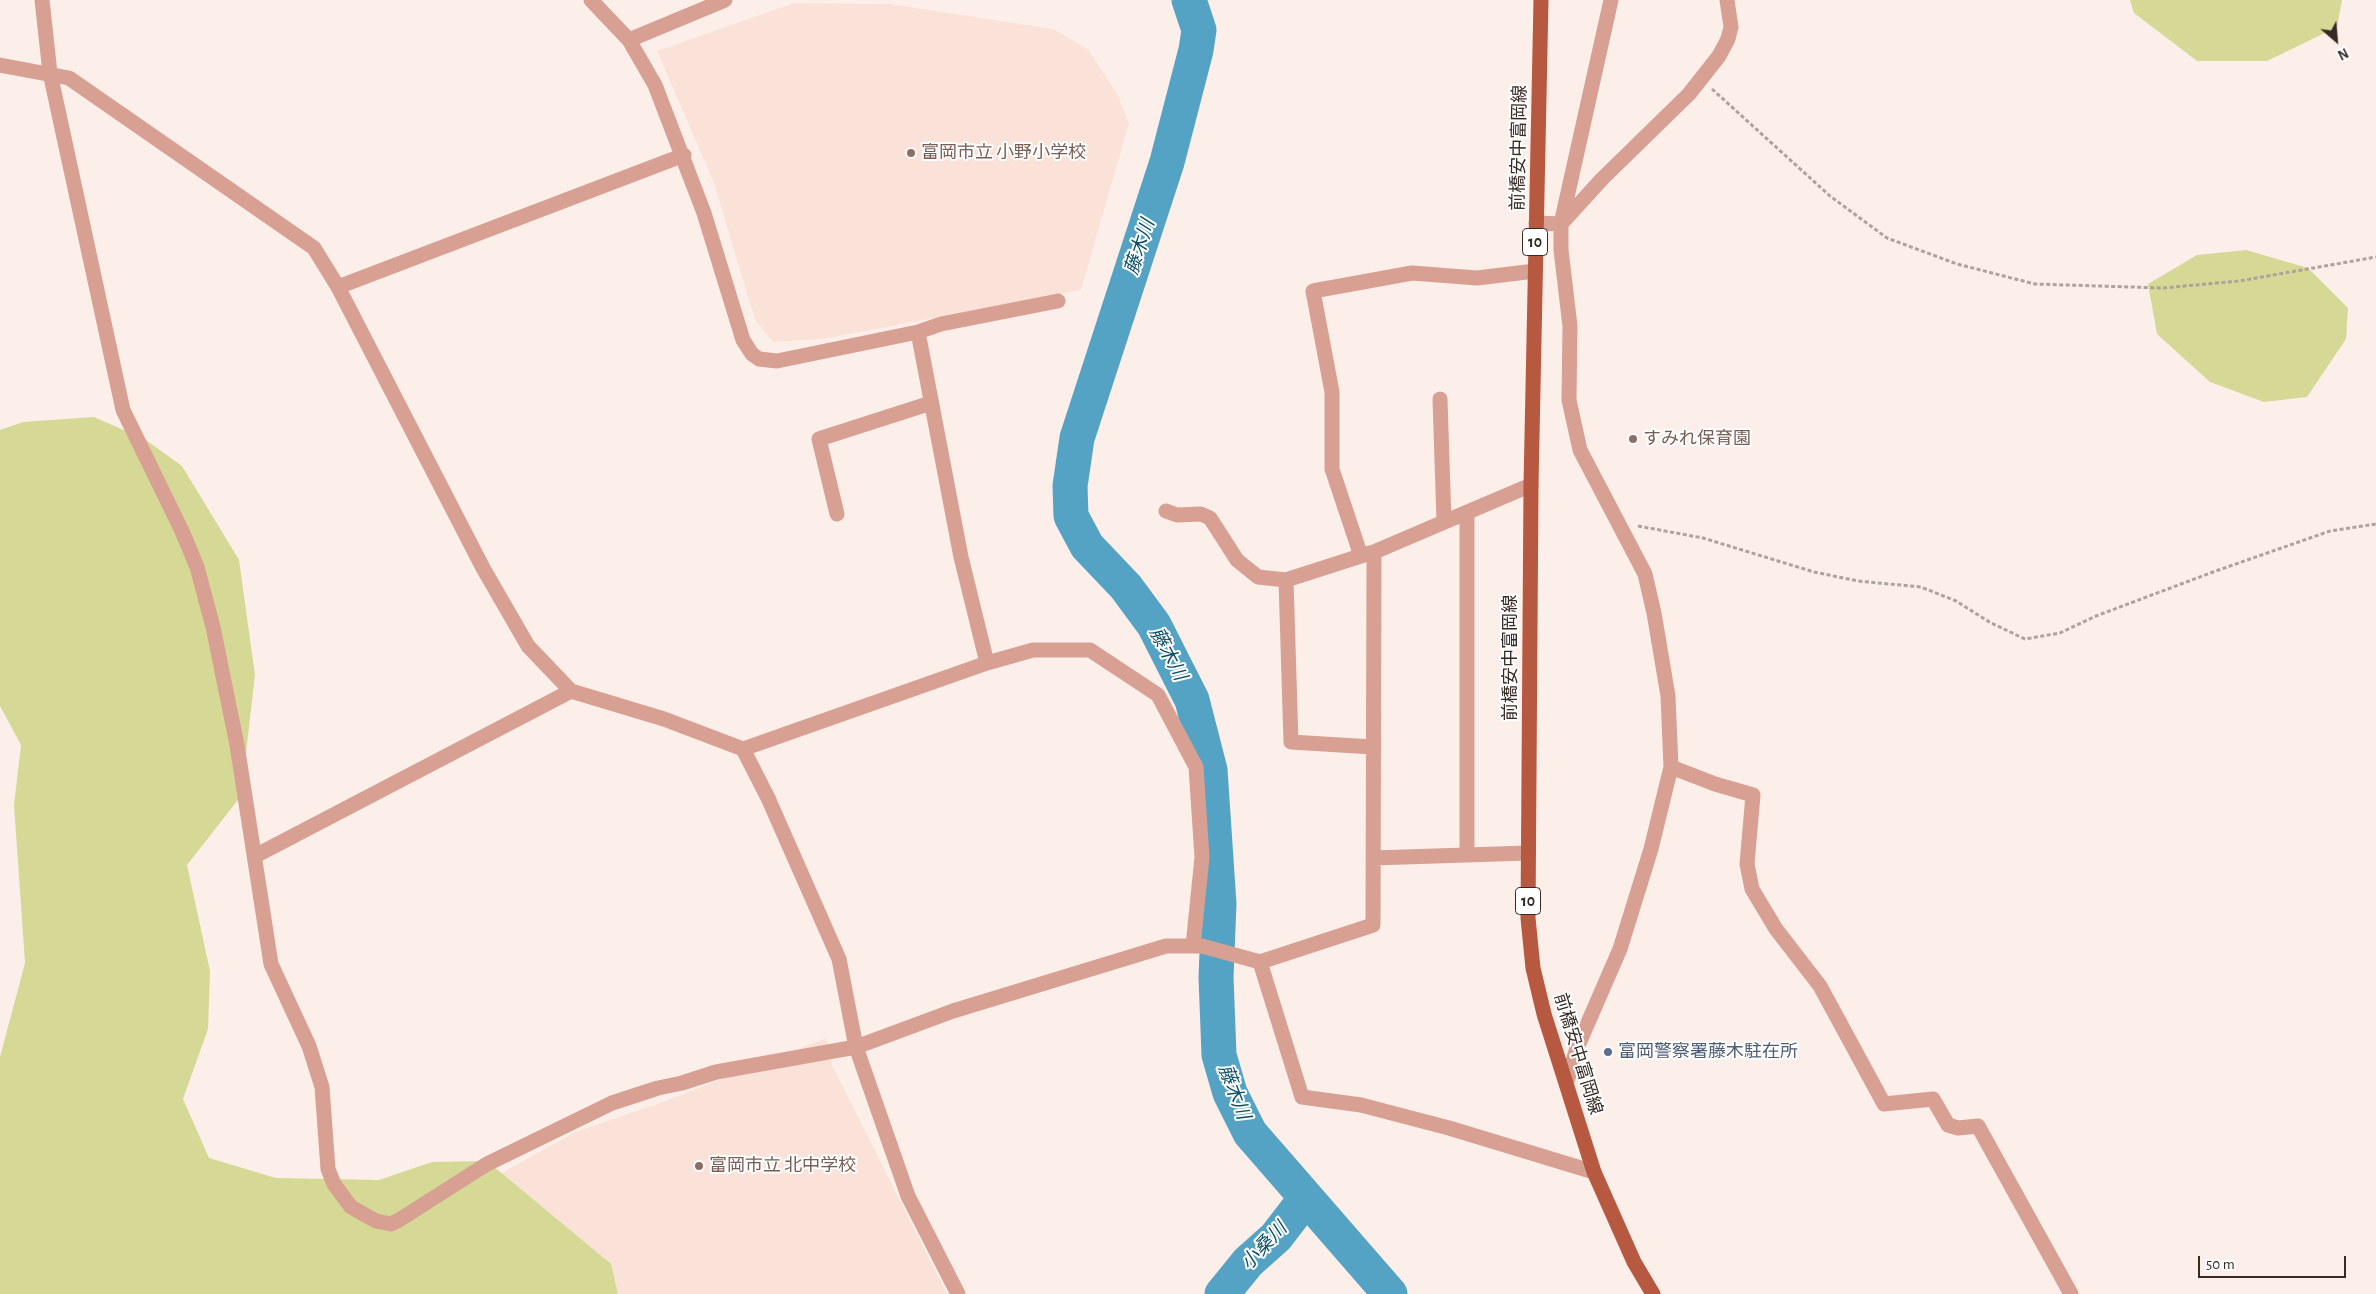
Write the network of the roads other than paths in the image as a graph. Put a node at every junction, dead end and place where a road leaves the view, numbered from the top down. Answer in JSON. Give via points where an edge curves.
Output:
{"nodes":[{"id":1,"x":42,"y":0,"type":"edge"},
{"id":2,"x":590,"y":0,"type":"edge"},
{"id":3,"x":725,"y":0,"type":"edge"},
{"id":4,"x":1541,"y":0,"type":"edge"},
{"id":5,"x":1611,"y":0,"type":"edge"},
{"id":6,"x":1727,"y":0,"type":"edge"},
{"id":7,"x":629,"y":40,"type":"junction"},
{"id":8,"x":0,"y":65,"type":"edge"},
{"id":9,"x":50,"y":73,"type":"junction"},
{"id":10,"x":684,"y":155,"type":"junction"},
{"id":11,"x":1536,"y":223,"type":"junction"},
{"id":12,"x":1561,"y":224,"type":"junction"},
{"id":13,"x":1535,"y":271,"type":"junction"},
{"id":14,"x":338,"y":287,"type":"junction"},
{"id":15,"x":1058,"y":301,"type":"dead end"},
{"id":16,"x":918,"y":332,"type":"junction"},
{"id":17,"x":1440,"y":399,"type":"dead end"},
{"id":18,"x":931,"y":403,"type":"junction"},
{"id":19,"x":1531,"y":485,"type":"junction"},
{"id":20,"x":1166,"y":511,"type":"dead end"},
{"id":21,"x":1467,"y":512,"type":"junction"},
{"id":22,"x":837,"y":514,"type":"dead end"},
{"id":23,"x":1444,"y":522,"type":"junction"},
{"id":24,"x":1368,"y":554,"type":"junction"},
{"id":25,"x":1286,"y":580,"type":"junction"},
{"id":26,"x":986,"y":664,"type":"junction"},
{"id":27,"x":571,"y":691,"type":"junction"},
{"id":28,"x":1374,"y":748,"type":"junction"},
{"id":29,"x":743,"y":749,"type":"junction"},
{"id":30,"x":1671,"y":767,"type":"junction"},
{"id":31,"x":1528,"y":853,"type":"junction"},
{"id":32,"x":1467,"y":855,"type":"junction"},
{"id":33,"x":254,"y":856,"type":"junction"},
{"id":34,"x":1373,"y":858,"type":"junction"},
{"id":35,"x":1197,"y":946,"type":"junction"},
{"id":36,"x":1260,"y":962,"type":"junction"},
{"id":37,"x":856,"y":1046,"type":"junction"},
{"id":38,"x":1566,"y":1081,"type":"junction"},
{"id":39,"x":1594,"y":1172,"type":"junction"},
{"id":40,"x":958,"y":1294,"type":"edge"},
{"id":41,"x":1653,"y":1294,"type":"edge"},
{"id":42,"x":2071,"y":1294,"type":"edge"}],
"edges":[{"from":1,"to":9,"type":"street"},
{"from":2,"to":7,"type":"street"},
{"from":3,"to":7,"type":"street"},
{"from":4,"to":11,"type":"main road","name":"前橋安中富岡線","number":"10"},
{"from":5,"to":12,"type":"street"},
{"from":6,"to":12,"type":"street","via":[[1731,27],[1719,56],[1689,94]]},
{"from":7,"to":10,"type":"street","via":[[655,84]]},
{"from":8,"to":9,"type":"street"},
{"from":9,"to":14,"type":"street","via":[[69,78],[314,248]]},
{"from":9,"to":33,"type":"street","via":[[123,410],[182,531],[213,627],[237,745]]},
{"from":10,"to":14,"type":"street"},
{"from":10,"to":16,"type":"street","via":[[743,340],[752,354],[777,361]]},
{"from":11,"to":12,"type":"street"},
{"from":11,"to":13,"type":"main road","name":"前橋安中富岡線","number":"10"},
{"from":12,"to":30,"type":"street","via":[[1570,326],[1569,400],[1580,450],[1645,574],[1668,696]]},
{"from":13,"to":19,"type":"main road","name":"前橋安中富岡線","number":"10"},
{"from":13,"to":24,"type":"street","via":[[1477,278],[1412,273],[1313,291],[1332,392],[1332,469],[1344,508]]},
{"from":14,"to":27,"type":"street","via":[[479,559],[528,646]]},
{"from":15,"to":16,"type":"street","via":[[941,324]]},
{"from":16,"to":18,"type":"street"},
{"from":17,"to":23,"type":"street"},
{"from":18,"to":22,"type":"street","via":[[818,439]]},
{"from":18,"to":26,"type":"street"},
{"from":19,"to":21,"type":"street"},
{"from":19,"to":31,"type":"main road","name":"前橋安中富岡線","number":"10"},
{"from":20,"to":25,"type":"street","via":[[1201,514],[1210,518],[1237,560],[1258,577]]},
{"from":21,"to":23,"type":"street"},
{"from":21,"to":32,"type":"street"},
{"from":23,"to":24,"type":"street"},
{"from":24,"to":25,"type":"street"},
{"from":24,"to":28,"type":"street"},
{"from":25,"to":28,"type":"street","via":[[1291,742]]},
{"from":26,"to":29,"type":"street"},
{"from":26,"to":35,"type":"street","via":[[1033,650],[1090,650],[1158,695],[1196,767],[1202,857]]},
{"from":27,"to":29,"type":"street","via":[[664,719]]},
{"from":27,"to":33,"type":"street"},
{"from":28,"to":34,"type":"street"},
{"from":29,"to":37,"type":"street","via":[[839,959]]},
{"from":30,"to":38,"type":"street","via":[[1651,849],[1620,949]]},
{"from":30,"to":42,"type":"street","via":[[1753,795],[1747,864],[1752,889],[1776,930],[1820,986],[1884,1104],[1933,1099],[1948,1125],[1958,1128],[1978,1126]]},
{"from":31,"to":32,"type":"street"},
{"from":31,"to":38,"type":"main road","name":"前橋安中富岡線","number":"10","via":[[1528,918],[1533,968]]},
{"from":32,"to":34,"type":"street"},
{"from":33,"to":37,"type":"street","via":[[272,964],[309,1046],[322,1087],[328,1168],[334,1184],[351,1207],[376,1221],[391,1224],[399,1220],[487,1164],[612,1103],[716,1072]]},
{"from":34,"to":36,"type":"street","via":[[1372,925]]},
{"from":35,"to":36,"type":"street"},
{"from":35,"to":37,"type":"street","via":[[1166,946],[953,1011]]},
{"from":36,"to":39,"type":"street","via":[[1302,1098],[1378,1109]]},
{"from":37,"to":40,"type":"street","via":[[908,1196]]},
{"from":38,"to":39,"type":"main road","name":"前橋安中富岡線","number":"10"},
{"from":39,"to":41,"type":"main road","name":"前橋安中富岡線","number":"10","via":[[1634,1262]]}]}
